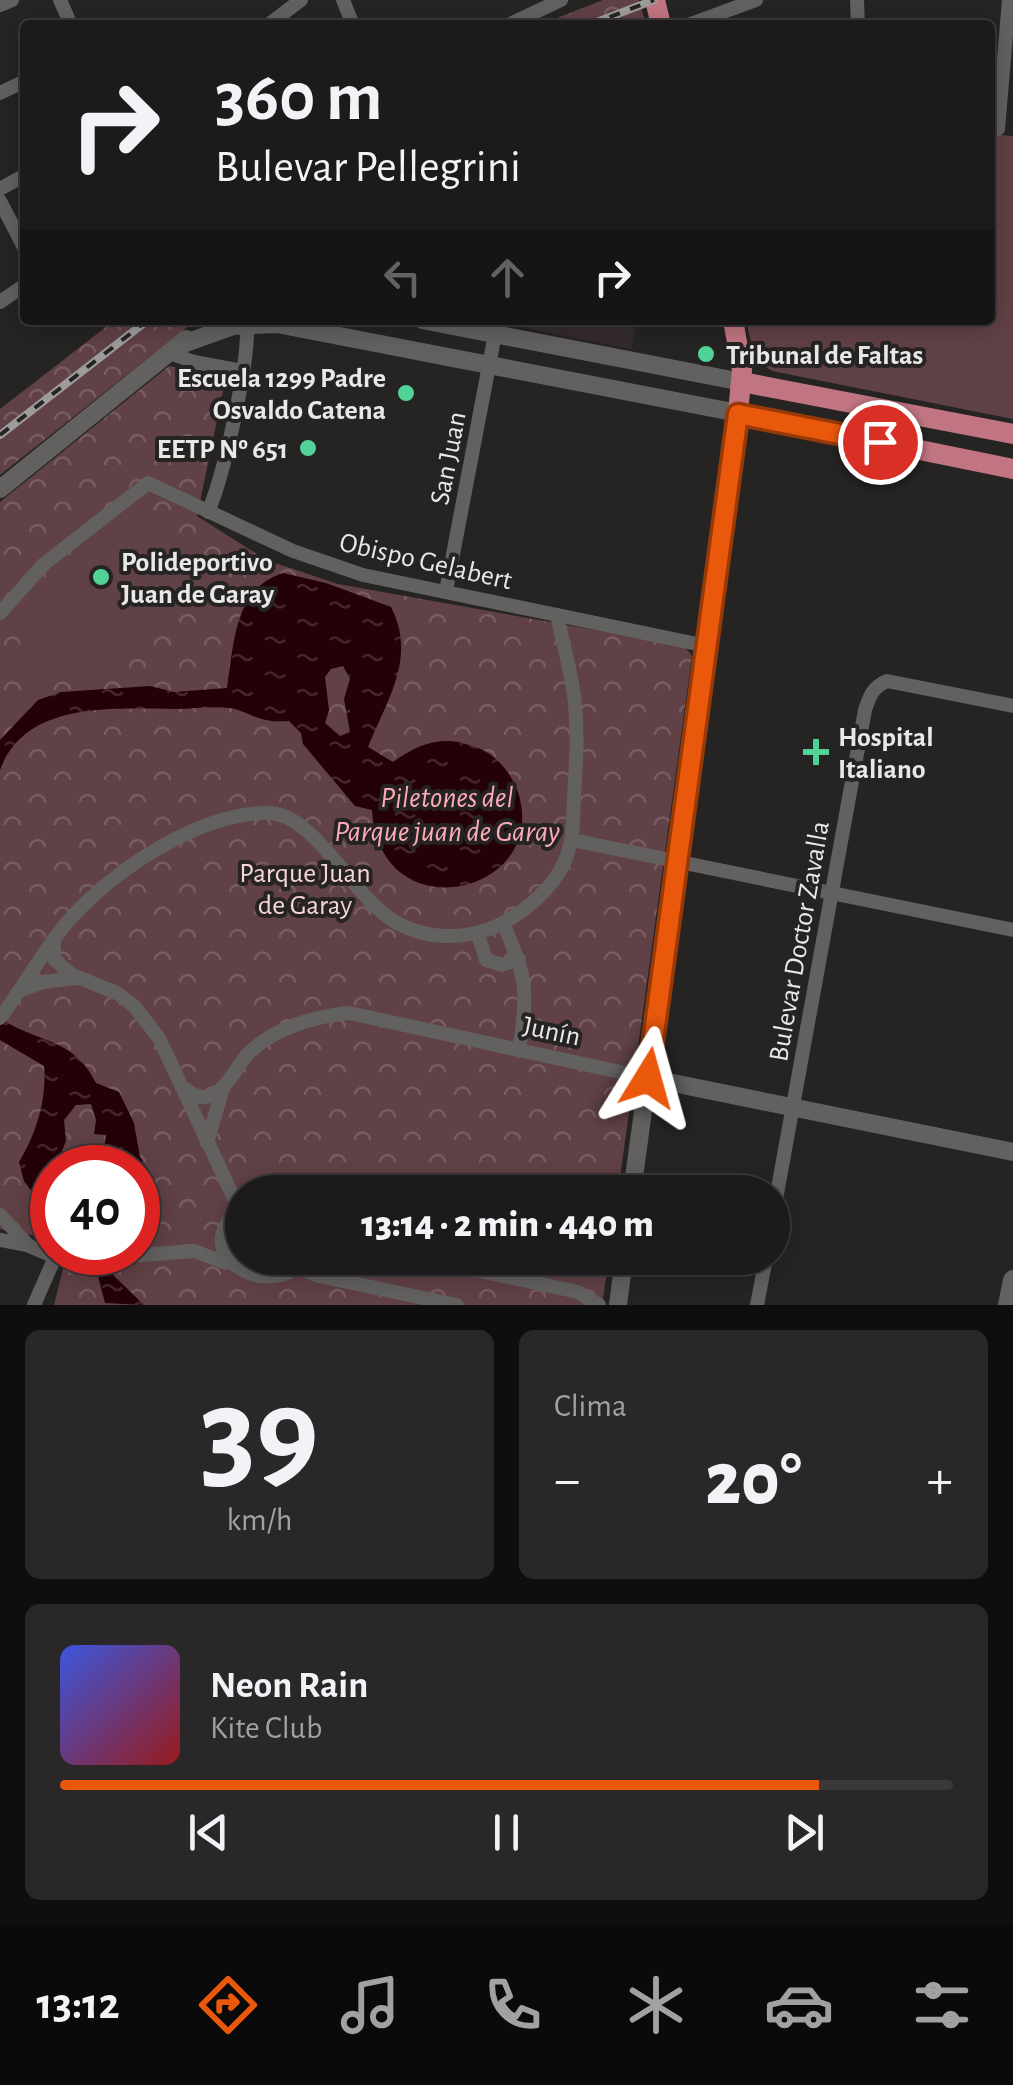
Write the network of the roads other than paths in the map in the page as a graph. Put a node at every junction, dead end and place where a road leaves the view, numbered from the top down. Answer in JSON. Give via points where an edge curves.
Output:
{"nodes":[{"id":1,"x":12,"y":0,"type":"edge"},
{"id":2,"x":301,"y":0,"type":"edge"},
{"id":3,"x":560,"y":0,"type":"edge"},
{"id":4,"x":756,"y":0,"type":"edge"},
{"id":5,"x":1009,"y":0,"type":"edge"},
{"id":6,"x":0,"y":5,"type":"edge"},
{"id":7,"x":275,"y":20,"type":"edge"},
{"id":8,"x":518,"y":20,"type":"edge"},
{"id":9,"x":702,"y":20,"type":"edge"},
{"id":10,"x":1000,"y":130,"type":"edge"},
{"id":11,"x":0,"y":202,"type":"edge"},
{"id":12,"x":20,"y":240,"type":"edge"},
{"id":13,"x":203,"y":325,"type":"edge"},
{"id":14,"x":242,"y":325,"type":"edge"},
{"id":15,"x":247,"y":325,"type":"edge"},
{"id":16,"x":295,"y":325,"type":"edge"},
{"id":17,"x":448,"y":325,"type":"edge"},
{"id":18,"x":734,"y":325,"type":"edge"},
{"id":19,"x":331,"y":327,"type":"edge"},
{"id":20,"x":495,"y":334,"type":"junction"},
{"id":21,"x":175,"y":349,"type":"junction"},
{"id":22,"x":490,"y":366,"type":"junction"},
{"id":23,"x":242,"y":371,"type":"junction"},
{"id":24,"x":742,"y":382,"type":"junction"},
{"id":25,"x":738,"y":414,"type":"junction"},
{"id":26,"x":1006,"y":433,"type":"edge"},
{"id":27,"x":986,"y":464,"type":"junction"},
{"id":28,"x":1013,"y":469,"type":"edge"},
{"id":29,"x":0,"y":490,"type":"edge"},
{"id":30,"x":208,"y":512,"type":"junction"},
{"id":31,"x":446,"y":592,"type":"junction"},
{"id":32,"x":0,"y":613,"type":"edge"},
{"id":33,"x":557,"y":615,"type":"junction"},
{"id":34,"x":707,"y":646,"type":"junction"},
{"id":35,"x":1013,"y":706,"type":"edge"},
{"id":36,"x":572,"y":840,"type":"junction"},
{"id":37,"x":677,"y":862,"type":"junction"},
{"id":38,"x":832,"y":895,"type":"junction"},
{"id":39,"x":504,"y":923,"type":"junction"},
{"id":40,"x":1013,"y":930,"type":"edge"},
{"id":41,"x":478,"y":934,"type":"junction"},
{"id":42,"x":54,"y":938,"type":"junction"},
{"id":43,"x":519,"y":959,"type":"junction"},
{"id":44,"x":81,"y":978,"type":"junction"},
{"id":45,"x":18,"y":992,"type":"junction"},
{"id":46,"x":2,"y":1015,"type":"edge"},
{"id":47,"x":519,"y":1051,"type":"junction"},
{"id":48,"x":648,"y":1078,"type":"junction"},
{"id":49,"x":181,"y":1086,"type":"junction"},
{"id":50,"x":223,"y":1088,"type":"junction"},
{"id":51,"x":794,"y":1109,"type":"junction"},
{"id":52,"x":207,"y":1143,"type":"junction"},
{"id":53,"x":1013,"y":1152,"type":"edge"},
{"id":54,"x":634,"y":1175,"type":"edge"},
{"id":55,"x":781,"y":1175,"type":"edge"},
{"id":56,"x":225,"y":1177,"type":"edge"},
{"id":57,"x":0,"y":1215,"type":"edge"},
{"id":58,"x":224,"y":1233,"type":"joint"},
{"id":59,"x":0,"y":1240,"type":"edge"},
{"id":60,"x":28,"y":1245,"type":"joint"},
{"id":61,"x":194,"y":1251,"type":"junction"},
{"id":62,"x":160,"y":1254,"type":"edge"},
{"id":63,"x":225,"y":1260,"type":"edge"},
{"id":64,"x":225,"y":1263,"type":"edge"},
{"id":65,"x":47,"y":1275,"type":"edge"},
{"id":66,"x":238,"y":1275,"type":"edge"},
{"id":67,"x":294,"y":1275,"type":"edge"},
{"id":68,"x":318,"y":1275,"type":"edge"},
{"id":69,"x":499,"y":1275,"type":"edge"},
{"id":70,"x":622,"y":1275,"type":"edge"},
{"id":71,"x":763,"y":1275,"type":"edge"},
{"id":72,"x":1013,"y":1280,"type":"edge"},
{"id":73,"x":34,"y":1305,"type":"edge"},
{"id":74,"x":457,"y":1305,"type":"edge"},
{"id":75,"x":598,"y":1305,"type":"edge"},
{"id":76,"x":618,"y":1305,"type":"edge"},
{"id":77,"x":757,"y":1305,"type":"edge"},
{"id":78,"x":1008,"y":1305,"type":"edge"}],
"edges":[{"from":1,"to":6,"type":"street"},
{"from":2,"to":7,"type":"street"},
{"from":3,"to":8,"type":"street"},
{"from":4,"to":9,"type":"street"},
{"from":5,"to":10,"type":"street"},
{"from":11,"to":12,"type":"street"},
{"from":13,"to":21,"type":"street"},
{"from":14,"to":21,"type":"street"},
{"from":15,"to":23,"type":"street"},
{"from":16,"to":19,"type":"street"},
{"from":17,"to":20,"type":"street"},
{"from":18,"to":24,"type":"main road"},
{"from":19,"to":22,"type":"street"},
{"from":20,"to":22,"type":"street","name":"San Juan"},
{"from":20,"to":24,"type":"street"},
{"from":21,"to":23,"type":"street","via":[[194,362]]},
{"from":21,"to":29,"type":"street"},
{"from":22,"to":25,"type":"street"},
{"from":22,"to":31,"type":"street","name":"San Juan"},
{"from":23,"to":30,"type":"street"},
{"from":24,"to":25,"type":"main road"},
{"from":24,"to":26,"type":"main road"},
{"from":25,"to":27,"type":"main road"},
{"from":25,"to":34,"type":"street"},
{"from":26,"to":27,"type":"main road"},
{"from":27,"to":28,"type":"main road"},
{"from":30,"to":31,"type":"street","name":"Obispo Gelabert","via":[[322,563]]},
{"from":30,"to":32,"type":"street","name":"Obispo Gelabert","via":[[148,483],[44,564]]},
{"from":31,"to":33,"type":"street","name":"Obispo Gelabert"},
{"from":33,"to":34,"type":"street","name":"Obispo Gelabert"},
{"from":33,"to":36,"type":"street","via":[[575,700]]},
{"from":34,"to":37,"type":"street"},
{"from":35,"to":38,"type":"street","name":"Bulevar Doctor Zavalla","via":[[888,680],[876,685],[865,710]]},
{"from":36,"to":37,"type":"street"},
{"from":36,"to":39,"type":"street","via":[[552,882]]},
{"from":37,"to":38,"type":"street"},
{"from":37,"to":48,"type":"street"},
{"from":38,"to":40,"type":"street"},
{"from":38,"to":51,"type":"street","name":"Bulevar Doctor Zavalla"},
{"from":39,"to":41,"type":"street"},
{"from":39,"to":43,"type":"street"},
{"from":41,"to":42,"type":"street","via":[[451,938],[398,924],[363,896],[301,824],[265,812],[218,822],[147,856],[97,891]]},
{"from":41,"to":43,"type":"street","via":[[486,960],[502,965]]},
{"from":42,"to":44,"type":"street","via":[[54,959]]},
{"from":42,"to":45,"type":"street"},
{"from":43,"to":47,"type":"street","via":[[527,998]]},
{"from":44,"to":45,"type":"street"},
{"from":44,"to":49,"type":"street","via":[[134,1006],[159,1038]]},
{"from":45,"to":46,"type":"street"},
{"from":47,"to":48,"type":"street","name":"Junín"},
{"from":47,"to":50,"type":"street","name":"Junín","via":[[350,1012],[273,1036],[255,1047]]},
{"from":48,"to":51,"type":"street","name":"Junín"},
{"from":48,"to":54,"type":"street"},
{"from":49,"to":50,"type":"street","via":[[202,1097]]},
{"from":49,"to":52,"type":"street"},
{"from":50,"to":52,"type":"street","name":"Junín"},
{"from":51,"to":53,"type":"street","name":"Junín"},
{"from":51,"to":55,"type":"street","name":"Bulevar Doctor Zavalla"},
{"from":52,"to":56,"type":"street"},
{"from":57,"to":60,"type":"street"},
{"from":58,"to":61,"type":"street"},
{"from":58,"to":63,"type":"street"},
{"from":59,"to":60,"type":"street"},
{"from":61,"to":62,"type":"street"},
{"from":61,"to":64,"type":"street"},
{"from":65,"to":73,"type":"street"},
{"from":66,"to":67,"type":"street","via":[[268,1287]]},
{"from":68,"to":74,"type":"street"},
{"from":69,"to":75,"type":"street","via":[[578,1292]]},
{"from":70,"to":76,"type":"street"},
{"from":71,"to":77,"type":"street"},
{"from":72,"to":78,"type":"main road"}]}
